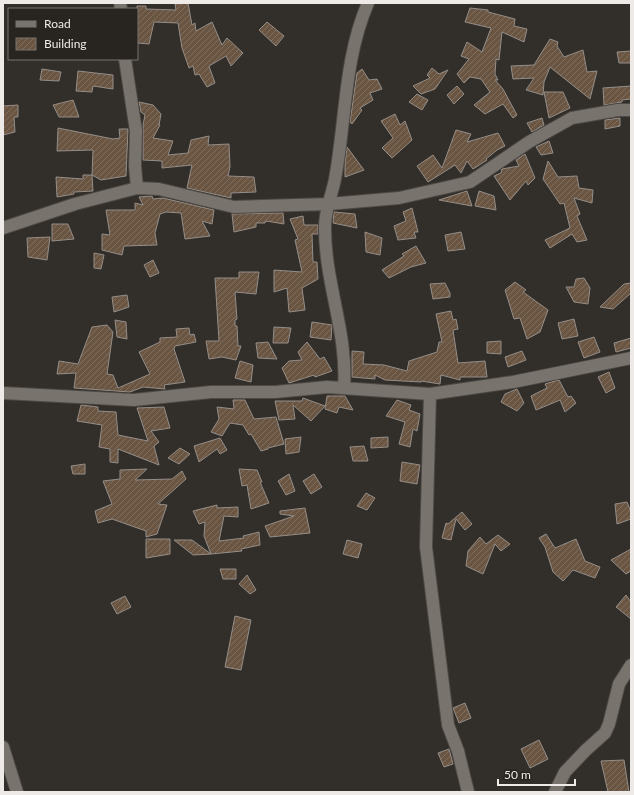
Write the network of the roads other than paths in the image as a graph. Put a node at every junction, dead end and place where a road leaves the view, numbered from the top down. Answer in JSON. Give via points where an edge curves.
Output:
{"nodes":[{"id":1,"x":368,"y":3,"type":"edge"},
{"id":2,"x":125,"y":60,"type":"edge"},
{"id":3,"x":631,"y":110,"type":"edge"},
{"id":4,"x":137,"y":188,"type":"junction"},
{"id":5,"x":329,"y":204,"type":"junction"},
{"id":6,"x":3,"y":228,"type":"edge"},
{"id":7,"x":631,"y":358,"type":"edge"},
{"id":8,"x":344,"y":388,"type":"junction"},
{"id":9,"x":3,"y":393,"type":"edge"},
{"id":10,"x":430,"y":394,"type":"junction"},
{"id":11,"x":631,"y":665,"type":"edge"},
{"id":12,"x":3,"y":747,"type":"edge"},
{"id":13,"x":17,"y":792,"type":"edge"},
{"id":14,"x":468,"y":792,"type":"edge"},
{"id":15,"x":556,"y":792,"type":"edge"}],
"edges":[{"from":1,"to":5,"type":"street","via":[[358,25]]},
{"from":2,"to":4,"type":"street","via":[[136,131]]},
{"from":3,"to":5,"type":"street","via":[[572,118],[529,142],[470,182],[399,198]]},
{"from":4,"to":5,"type":"street","via":[[159,189],[234,207]]},
{"from":4,"to":6,"type":"street","via":[[74,204]]},
{"from":5,"to":8,"type":"street","via":[[324,228],[329,280],[345,359]]},
{"from":7,"to":10,"type":"street","via":[[513,382]]},
{"from":8,"to":9,"type":"street","via":[[211,392],[134,400]]},
{"from":8,"to":10,"type":"street"},
{"from":10,"to":14,"type":"street","via":[[426,547],[448,725],[458,751]]},
{"from":11,"to":15,"type":"street","via":[[619,684],[605,733],[565,772]]},
{"from":12,"to":13,"type":"street"}]}
